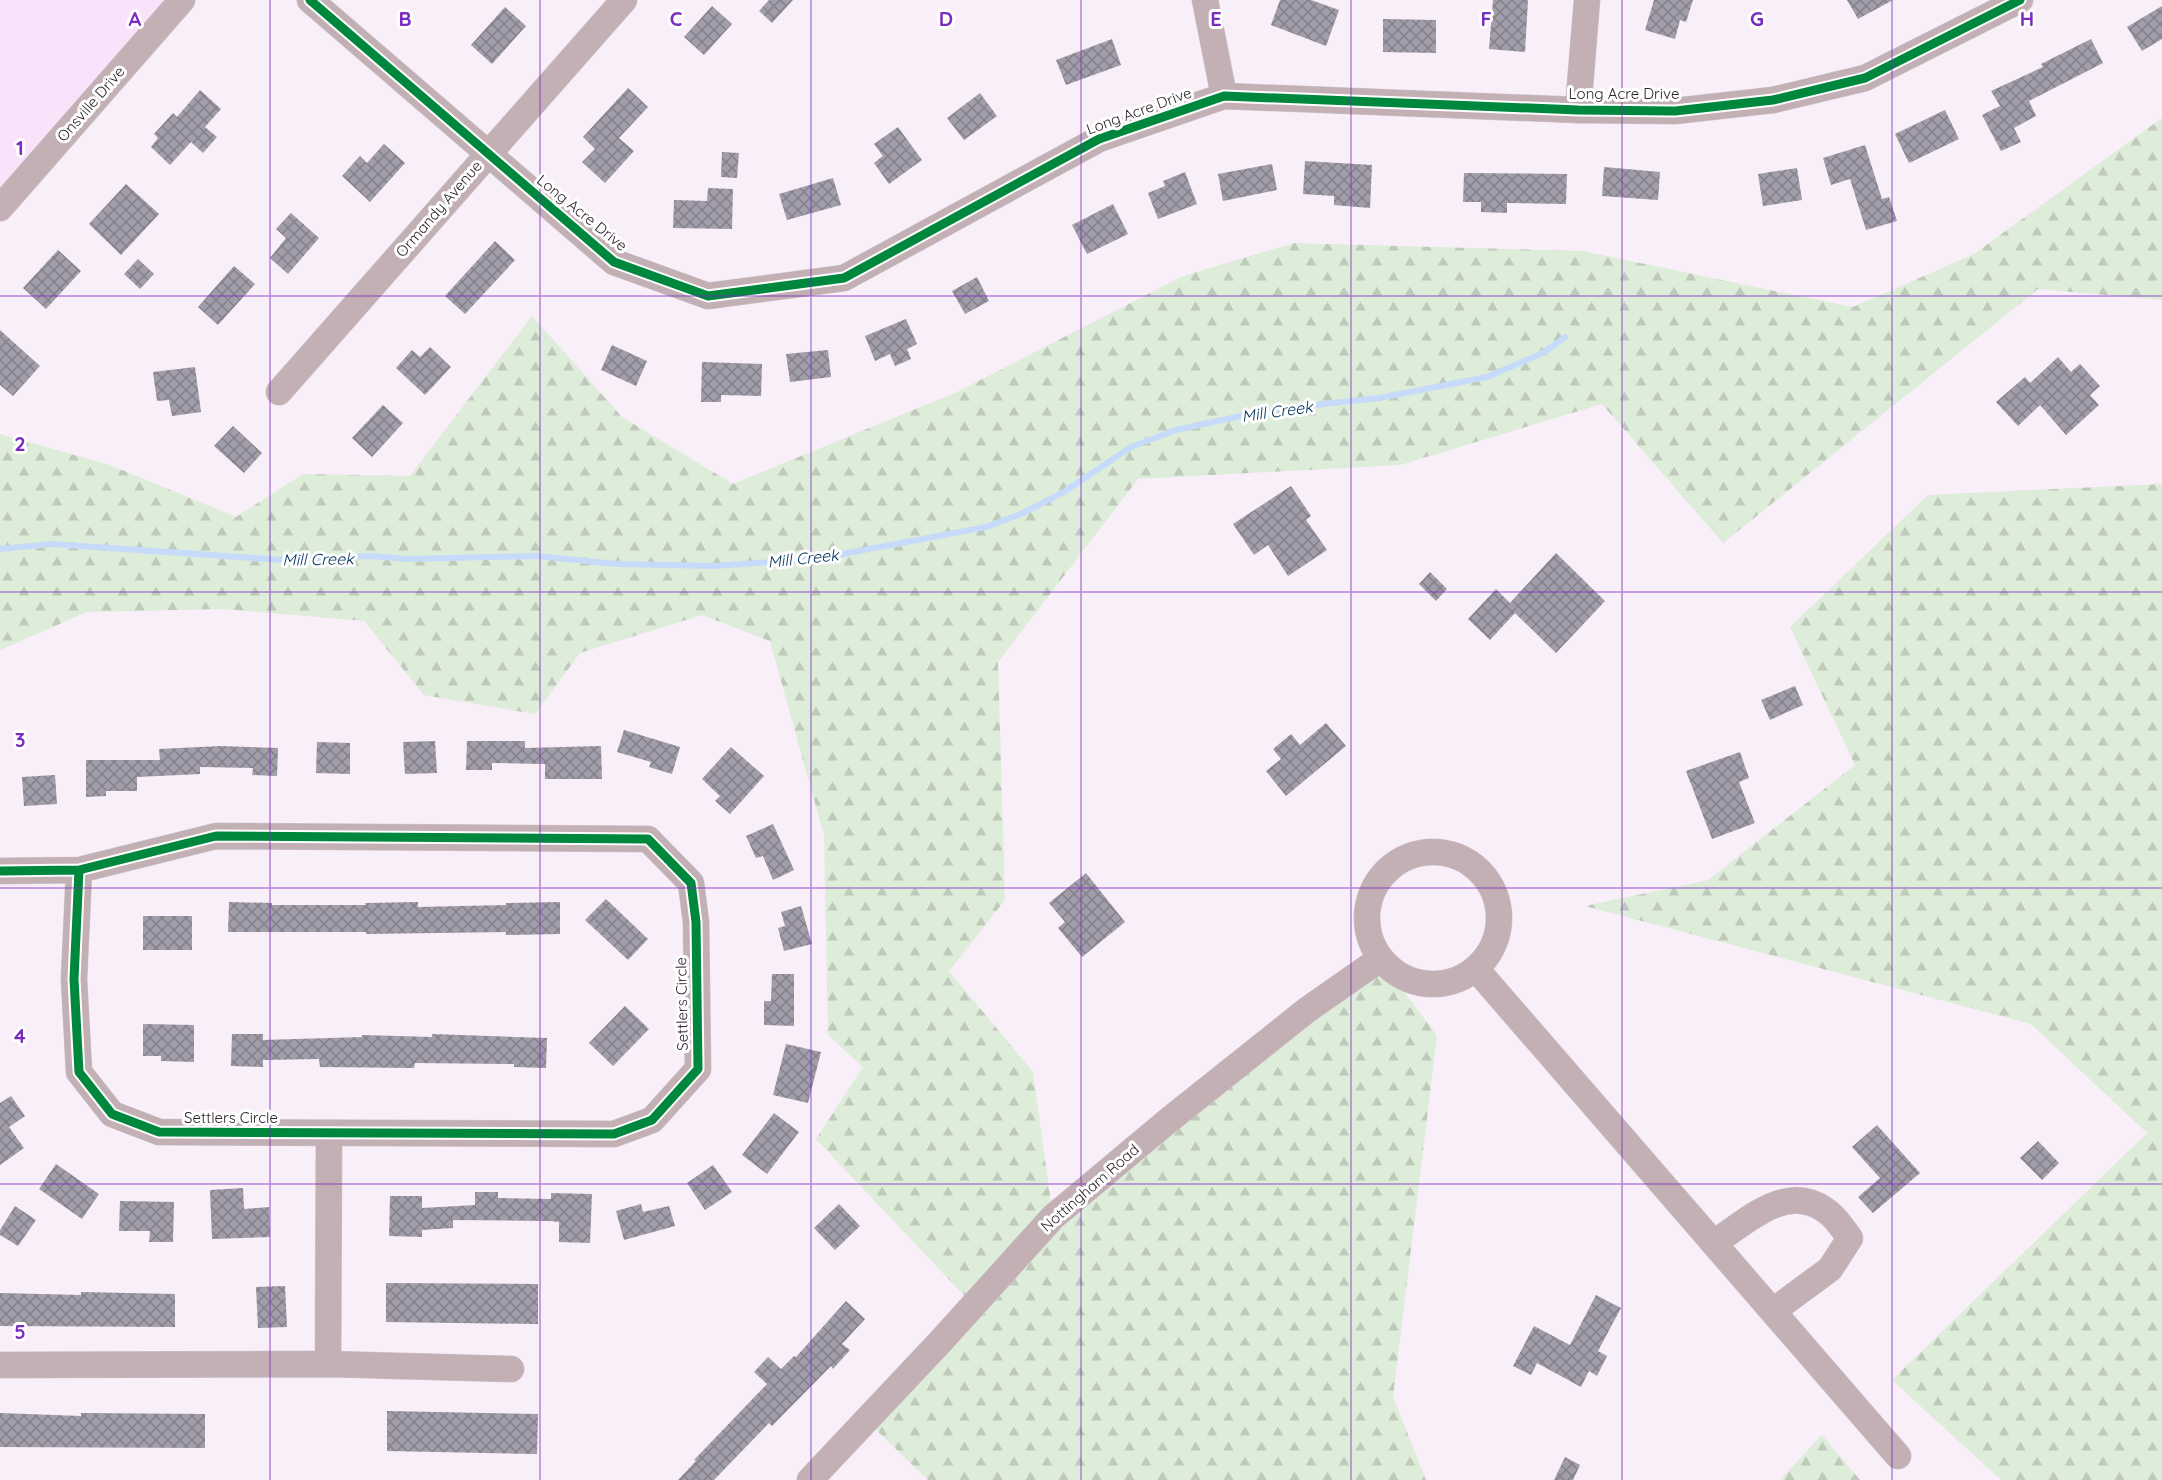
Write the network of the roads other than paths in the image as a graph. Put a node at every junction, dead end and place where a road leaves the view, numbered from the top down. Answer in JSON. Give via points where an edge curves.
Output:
{"nodes":[{"id":1,"x":182,"y":0,"type":"edge"},
{"id":2,"x":310,"y":0,"type":"edge"},
{"id":3,"x":624,"y":0,"type":"edge"},
{"id":4,"x":1205,"y":0,"type":"edge"},
{"id":5,"x":1587,"y":0,"type":"edge"},
{"id":6,"x":2020,"y":0,"type":"edge"},
{"id":7,"x":1224,"y":96,"type":"junction"},
{"id":8,"x":1578,"y":110,"type":"junction"},
{"id":9,"x":488,"y":154,"type":"junction"},
{"id":10,"x":0,"y":208,"type":"edge"},
{"id":11,"x":279,"y":392,"type":"dead end"},
{"id":12,"x":79,"y":870,"type":"junction"},
{"id":13,"x":0,"y":871,"type":"edge"},
{"id":14,"x":1380,"y":959,"type":"junction"},
{"id":15,"x":1477,"y":970,"type":"junction"},
{"id":16,"x":329,"y":1133,"type":"junction"},
{"id":17,"x":1714,"y":1243,"type":"junction"},
{"id":18,"x":1773,"y":1311,"type":"junction"},
{"id":19,"x":328,"y":1364,"type":"junction"},
{"id":20,"x":0,"y":1365,"type":"edge"},
{"id":21,"x":511,"y":1369,"type":"dead end"},
{"id":22,"x":1898,"y":1456,"type":"dead end"},
{"id":23,"x":810,"y":1480,"type":"edge"}],
"edges":[{"from":1,"to":10,"type":"street","name":"Onsville Drive"},
{"from":2,"to":9,"type":"street","name":"Long Acre Drive"},
{"from":3,"to":9,"type":"street","name":"Ormandy Avenue"},
{"from":4,"to":7,"type":"street"},
{"from":5,"to":8,"type":"street"},
{"from":6,"to":8,"type":"street","name":"Long Acre Drive","via":[[1865,78],[1773,100],[1686,110]]},
{"from":7,"to":8,"type":"street","name":"Long Acre Drive"},
{"from":7,"to":9,"type":"street","name":"Long Acre Drive","via":[[1099,139],[844,278],[708,296],[614,262]]},
{"from":9,"to":11,"type":"street","name":"Ormandy Avenue"},
{"from":12,"to":13,"type":"street","name":"Settlers Circle"},
{"from":12,"to":16,"type":"street","name":"Settlers Circle","via":[[74,979],[79,1072],[112,1114],[159,1132]]},
{"from":12,"to":16,"type":"street","name":"Settlers Circle","via":[[216,836],[648,839],[691,883],[696,922],[698,1069],[652,1120],[614,1134]]},
{"from":14,"to":15,"type":"street","via":[[1403,979],[1447,984]]},
{"from":14,"to":15,"type":"street","via":[[1371,944],[1366,922],[1374,885],[1398,860],[1436,851],[1468,861],[1493,888],[1500,920],[1496,944]]},
{"from":14,"to":23,"type":"street","name":"Nottingham Road","via":[[1307,1010],[1053,1217]]},
{"from":15,"to":17,"type":"street"},
{"from":16,"to":19,"type":"street"},
{"from":17,"to":18,"type":"street"},
{"from":17,"to":18,"type":"street","via":[[1777,1202],[1802,1199],[1826,1210],[1850,1238],[1830,1269]]},
{"from":18,"to":22,"type":"street"},
{"from":19,"to":20,"type":"street"},
{"from":19,"to":21,"type":"street"}]}
